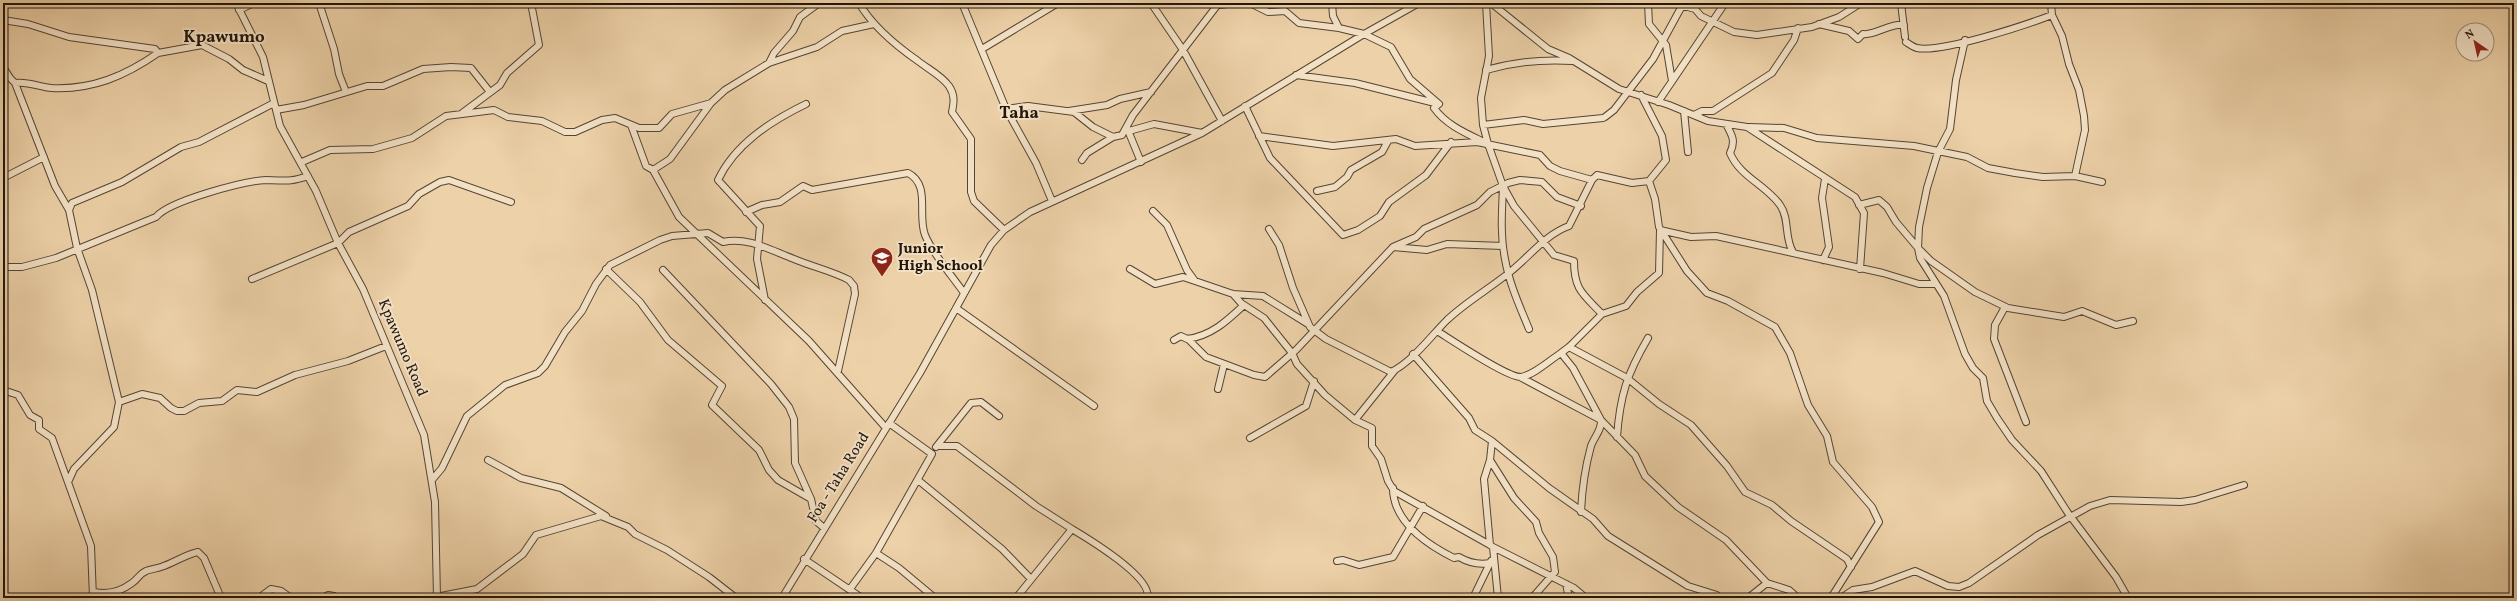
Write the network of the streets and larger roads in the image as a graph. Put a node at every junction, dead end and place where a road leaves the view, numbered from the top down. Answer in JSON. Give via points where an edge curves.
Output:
{"nodes":[{"id":1,"x":236,"y":3,"type":"edge"},
{"id":2,"x":254,"y":3,"type":"edge"},
{"id":3,"x":319,"y":3,"type":"edge"},
{"id":4,"x":531,"y":3,"type":"edge"},
{"id":5,"x":820,"y":3,"type":"edge"},
{"id":6,"x":859,"y":3,"type":"edge"},
{"id":7,"x":962,"y":3,"type":"edge"},
{"id":8,"x":1058,"y":3,"type":"edge"},
{"id":9,"x":1151,"y":3,"type":"edge"},
{"id":10,"x":1238,"y":3,"type":"edge"},
{"id":11,"x":1250,"y":3,"type":"edge"},
{"id":12,"x":1332,"y":3,"type":"edge"},
{"id":13,"x":1419,"y":3,"type":"edge"},
{"id":14,"x":1486,"y":3,"type":"edge"},
{"id":15,"x":1491,"y":3,"type":"edge"},
{"id":16,"x":1648,"y":3,"type":"edge"},
{"id":17,"x":1673,"y":3,"type":"edge"},
{"id":18,"x":1725,"y":3,"type":"edge"},
{"id":19,"x":1861,"y":3,"type":"edge"},
{"id":20,"x":1901,"y":3,"type":"edge"},
{"id":21,"x":2051,"y":3,"type":"edge"},
{"id":22,"x":1219,"y":4,"type":"edge"},
{"id":23,"x":1683,"y":5,"type":"edge"},
{"id":24,"x":239,"y":10,"type":"junction"},
{"id":25,"x":2052,"y":15,"type":"junction"},
{"id":26,"x":3,"y":20,"type":"edge"},
{"id":27,"x":1713,"y":22,"type":"junction"},
{"id":28,"x":874,"y":24,"type":"junction"},
{"id":29,"x":1819,"y":24,"type":"junction"},
{"id":30,"x":1904,"y":25,"type":"junction"},
{"id":31,"x":1339,"y":28,"type":"junction"},
{"id":32,"x":1798,"y":28,"type":"junction"},
{"id":33,"x":1364,"y":34,"type":"junction"},
{"id":34,"x":1663,"y":40,"type":"junction"},
{"id":35,"x":1965,"y":40,"type":"junction"},
{"id":36,"x":982,"y":48,"type":"junction"},
{"id":37,"x":1183,"y":50,"type":"junction"},
{"id":38,"x":158,"y":53,"type":"junction"},
{"id":39,"x":1574,"y":62,"type":"junction"},
{"id":40,"x":769,"y":63,"type":"junction"},
{"id":41,"x":3,"y":67,"type":"edge"},
{"id":42,"x":1486,"y":70,"type":"junction"},
{"id":43,"x":1296,"y":75,"type":"junction"},
{"id":44,"x":16,"y":82,"type":"junction"},
{"id":45,"x":268,"y":82,"type":"junction"},
{"id":46,"x":1672,"y":82,"type":"junction"},
{"id":47,"x":1627,"y":91,"type":"junction"},
{"id":48,"x":346,"y":92,"type":"junction"},
{"id":49,"x":490,"y":92,"type":"junction"},
{"id":50,"x":1151,"y":92,"type":"junction"},
{"id":51,"x":1640,"y":95,"type":"junction"},
{"id":52,"x":1658,"y":102,"type":"junction"},
{"id":53,"x":274,"y":103,"type":"junction"},
{"id":54,"x":711,"y":103,"type":"junction"},
{"id":55,"x":806,"y":104,"type":"dead end"},
{"id":56,"x":1439,"y":104,"type":"junction"},
{"id":57,"x":1245,"y":106,"type":"junction"},
{"id":58,"x":1006,"y":109,"type":"junction"},
{"id":59,"x":276,"y":110,"type":"junction"},
{"id":60,"x":1069,"y":111,"type":"junction"},
{"id":61,"x":1684,"y":111,"type":"junction"},
{"id":62,"x":461,"y":114,"type":"junction"},
{"id":63,"x":1694,"y":115,"type":"junction"},
{"id":64,"x":1222,"y":121,"type":"junction"},
{"id":65,"x":1483,"y":124,"type":"junction"},
{"id":66,"x":1726,"y":124,"type":"junction"},
{"id":67,"x":631,"y":125,"type":"junction"},
{"id":68,"x":1747,"y":127,"type":"junction"},
{"id":69,"x":1128,"y":130,"type":"junction"},
{"id":70,"x":1202,"y":133,"type":"junction"},
{"id":71,"x":1259,"y":136,"type":"junction"},
{"id":72,"x":1113,"y":137,"type":"junction"},
{"id":73,"x":1388,"y":141,"type":"junction"},
{"id":74,"x":1451,"y":142,"type":"junction"},
{"id":75,"x":1488,"y":144,"type":"junction"},
{"id":76,"x":1688,"y":152,"type":"dead end"},
{"id":77,"x":1938,"y":152,"type":"junction"},
{"id":78,"x":44,"y":157,"type":"junction"},
{"id":79,"x":1082,"y":160,"type":"dead end"},
{"id":80,"x":302,"y":162,"type":"junction"},
{"id":81,"x":1141,"y":162,"type":"junction"},
{"id":82,"x":653,"y":170,"type":"junction"},
{"id":83,"x":308,"y":176,"type":"junction"},
{"id":84,"x":2075,"y":176,"type":"junction"},
{"id":85,"x":3,"y":178,"type":"edge"},
{"id":86,"x":1825,"y":179,"type":"junction"},
{"id":87,"x":1592,"y":180,"type":"junction"},
{"id":88,"x":1649,"y":181,"type":"junction"},
{"id":89,"x":2102,"y":182,"type":"dead end"},
{"id":90,"x":1503,"y":186,"type":"junction"},
{"id":91,"x":1317,"y":191,"type":"dead end"},
{"id":92,"x":1052,"y":201,"type":"junction"},
{"id":93,"x":511,"y":202,"type":"dead end"},
{"id":94,"x":1859,"y":205,"type":"junction"},
{"id":95,"x":1581,"y":206,"type":"junction"},
{"id":96,"x":68,"y":210,"type":"junction"},
{"id":97,"x":1153,"y":211,"type":"dead end"},
{"id":98,"x":746,"y":212,"type":"junction"},
{"id":99,"x":1269,"y":229,"type":"dead end"},
{"id":100,"x":1004,"y":230,"type":"junction"},
{"id":101,"x":1660,"y":230,"type":"junction"},
{"id":102,"x":696,"y":234,"type":"junction"},
{"id":103,"x":1543,"y":242,"type":"junction"},
{"id":104,"x":338,"y":243,"type":"junction"},
{"id":105,"x":758,"y":246,"type":"junction"},
{"id":106,"x":1504,"y":246,"type":"junction"},
{"id":107,"x":1393,"y":247,"type":"junction"},
{"id":108,"x":77,"y":248,"type":"junction"},
{"id":109,"x":1918,"y":248,"type":"junction"},
{"id":110,"x":1793,"y":252,"type":"junction"},
{"id":111,"x":1822,"y":260,"type":"junction"},
{"id":112,"x":3,"y":267,"type":"edge"},
{"id":113,"x":606,"y":269,"type":"junction"},
{"id":114,"x":1860,"y":269,"type":"junction"},
{"id":115,"x":663,"y":270,"type":"dead end"},
{"id":116,"x":1130,"y":270,"type":"dead end"},
{"id":117,"x":1509,"y":273,"type":"junction"},
{"id":118,"x":252,"y":279,"type":"dead end"},
{"id":119,"x":1195,"y":281,"type":"junction"},
{"id":120,"x":1936,"y":284,"type":"junction"},
{"id":121,"x":964,"y":293,"type":"junction"},
{"id":122,"x":1233,"y":294,"type":"junction"},
{"id":123,"x":764,"y":300,"type":"junction"},
{"id":124,"x":1244,"y":305,"type":"junction"},
{"id":125,"x":2005,"y":307,"type":"junction"},
{"id":126,"x":956,"y":308,"type":"junction"},
{"id":127,"x":1602,"y":314,"type":"junction"},
{"id":128,"x":2133,"y":321,"type":"dead end"},
{"id":129,"x":1308,"y":324,"type":"junction"},
{"id":130,"x":1530,"y":329,"type":"dead end"},
{"id":131,"x":1313,"y":331,"type":"junction"},
{"id":132,"x":1437,"y":331,"type":"junction"},
{"id":133,"x":1648,"y":338,"type":"dead end"},
{"id":134,"x":1188,"y":339,"type":"junction"},
{"id":135,"x":1174,"y":340,"type":"dead end"},
{"id":136,"x":386,"y":346,"type":"junction"},
{"id":137,"x":1569,"y":348,"type":"junction"},
{"id":138,"x":1292,"y":353,"type":"junction"},
{"id":139,"x":1561,"y":353,"type":"junction"},
{"id":140,"x":1413,"y":354,"type":"junction"},
{"id":141,"x":1224,"y":364,"type":"junction"},
{"id":142,"x":1396,"y":370,"type":"junction"},
{"id":143,"x":838,"y":371,"type":"junction"},
{"id":144,"x":1520,"y":377,"type":"junction"},
{"id":145,"x":1627,"y":378,"type":"junction"},
{"id":146,"x":1314,"y":381,"type":"junction"},
{"id":147,"x":1218,"y":389,"type":"dead end"},
{"id":148,"x":3,"y":390,"type":"edge"},
{"id":149,"x":119,"y":402,"type":"junction"},
{"id":150,"x":1094,"y":406,"type":"dead end"},
{"id":151,"x":999,"y":416,"type":"dead end"},
{"id":152,"x":1355,"y":420,"type":"junction"},
{"id":153,"x":1601,"y":420,"type":"junction"},
{"id":154,"x":2026,"y":422,"type":"dead end"},
{"id":155,"x":888,"y":425,"type":"junction"},
{"id":156,"x":1618,"y":437,"type":"junction"},
{"id":157,"x":1250,"y":438,"type":"dead end"},
{"id":158,"x":1492,"y":441,"type":"junction"},
{"id":159,"x":937,"y":446,"type":"junction"},
{"id":160,"x":932,"y":454,"type":"junction"},
{"id":161,"x":488,"y":460,"type":"dead end"},
{"id":162,"x":1490,"y":460,"type":"junction"},
{"id":163,"x":69,"y":480,"type":"junction"},
{"id":164,"x":432,"y":480,"type":"junction"},
{"id":165,"x":918,"y":480,"type":"junction"},
{"id":166,"x":2244,"y":485,"type":"dead end"},
{"id":167,"x":1393,"y":488,"type":"junction"},
{"id":168,"x":811,"y":499,"type":"junction"},
{"id":169,"x":1423,"y":506,"type":"junction"},
{"id":170,"x":1581,"y":512,"type":"junction"},
{"id":171,"x":606,"y":516,"type":"junction"},
{"id":172,"x":2070,"y":516,"type":"junction"},
{"id":173,"x":1410,"y":527,"type":"junction"},
{"id":174,"x":824,"y":528,"type":"junction"},
{"id":175,"x":1072,"y":529,"type":"junction"},
{"id":176,"x":1492,"y":546,"type":"junction"},
{"id":177,"x":876,"y":553,"type":"junction"},
{"id":178,"x":804,"y":559,"type":"junction"},
{"id":179,"x":1336,"y":561,"type":"dead end"},
{"id":180,"x":1492,"y":561,"type":"junction"},
{"id":181,"x":1852,"y":567,"type":"junction"},
{"id":182,"x":1550,"y":577,"type":"junction"},
{"id":183,"x":1031,"y":579,"type":"junction"},
{"id":184,"x":1767,"y":583,"type":"junction"},
{"id":185,"x":1566,"y":584,"type":"junction"},
{"id":186,"x":850,"y":589,"type":"junction"},
{"id":187,"x":94,"y":595,"type":"edge"},
{"id":188,"x":334,"y":596,"type":"dead end"},
{"id":189,"x":221,"y":598,"type":"edge"},
{"id":190,"x":259,"y":598,"type":"edge"},
{"id":191,"x":291,"y":598,"type":"edge"},
{"id":192,"x":322,"y":598,"type":"edge"},
{"id":193,"x":435,"y":598,"type":"edge"},
{"id":194,"x":736,"y":598,"type":"edge"},
{"id":195,"x":782,"y":598,"type":"edge"},
{"id":196,"x":862,"y":598,"type":"edge"},
{"id":197,"x":935,"y":598,"type":"edge"},
{"id":198,"x":1016,"y":598,"type":"edge"},
{"id":199,"x":1147,"y":598,"type":"edge"},
{"id":200,"x":1473,"y":598,"type":"edge"},
{"id":201,"x":1498,"y":598,"type":"edge"},
{"id":202,"x":1532,"y":598,"type":"edge"},
{"id":203,"x":1569,"y":598,"type":"edge"},
{"id":204,"x":1586,"y":598,"type":"edge"},
{"id":205,"x":1718,"y":598,"type":"edge"},
{"id":206,"x":1748,"y":598,"type":"edge"},
{"id":207,"x":1798,"y":598,"type":"edge"},
{"id":208,"x":1831,"y":598,"type":"edge"},
{"id":209,"x":1841,"y":598,"type":"edge"},
{"id":210,"x":2128,"y":598,"type":"edge"}],
"edges":[{"from":1,"to":24,"type":"street","name":"Kpawumo Road"},
{"from":2,"to":24,"type":"street"},
{"from":3,"to":48,"type":"street","via":[[334,49],[338,74]]},
{"from":4,"to":49,"type":"street","via":[[539,45],[506,73],[500,85]]},
{"from":5,"to":40,"type":"street","via":[[800,17]]},
{"from":6,"to":28,"type":"street"},
{"from":7,"to":36,"type":"street"},
{"from":8,"to":36,"type":"street"},
{"from":9,"to":37,"type":"street"},
{"from":10,"to":22,"type":"street"},
{"from":11,"to":31,"type":"street","via":[[1268,12],[1285,11],[1299,23]]},
{"from":12,"to":31,"type":"street","via":[[1333,16]]},
{"from":13,"to":33,"type":"street","name":"Foa - Taha Road"},
{"from":14,"to":42,"type":"street","via":[[1489,56]]},
{"from":15,"to":39,"type":"street","via":[[1548,49]]},
{"from":16,"to":34,"type":"street","via":[[1650,27]]},
{"from":17,"to":23,"type":"street"},
{"from":18,"to":27,"type":"street"},
{"from":19,"to":29,"type":"street","via":[[1839,17]]},
{"from":20,"to":30,"type":"street"},
{"from":21,"to":25,"type":"street"},
{"from":22,"to":37,"type":"street"},
{"from":23,"to":27,"type":"street","via":[[1695,9],[1701,16]]},
{"from":23,"to":34,"type":"street"},
{"from":24,"to":45,"type":"street","name":"Kpawumo Road","via":[[263,57]]},
{"from":25,"to":35,"type":"street","via":[[2017,28]]},
{"from":25,"to":84,"type":"street","via":[[2062,36],[2079,90],[2084,116],[2085,130]]},
{"from":26,"to":38,"type":"street","via":[[28,24],[69,37],[155,49]]},
{"from":27,"to":32,"type":"street","via":[[1734,32],[1757,35]]},
{"from":27,"to":46,"type":"street"},
{"from":28,"to":40,"type":"street","via":[[842,31],[817,47]]},
{"from":28,"to":100,"type":"street","via":[[904,52],[949,86],[954,96],[952,112],[971,139],[971,192],[974,201]]},
{"from":29,"to":30,"type":"street","via":[[1849,31],[1858,38],[1864,34],[1870,35],[1883,27]]},
{"from":29,"to":32,"type":"street"},
{"from":30,"to":35,"type":"street","via":[[1906,40],[1916,48],[1930,48]]},
{"from":31,"to":33,"type":"street"},
{"from":32,"to":63,"type":"street","via":[[1794,40],[1772,73],[1713,111],[1702,111]]},
{"from":33,"to":43,"type":"street","name":"Foa - Taha Road"},
{"from":33,"to":56,"type":"street","via":[[1391,48],[1410,79]]},
{"from":34,"to":46,"type":"street"},
{"from":34,"to":47,"type":"street","via":[[1653,59]]},
{"from":35,"to":77,"type":"street","via":[[1956,80],[1950,129]]},
{"from":36,"to":58,"type":"street"},
{"from":37,"to":50,"type":"street"},
{"from":37,"to":64,"type":"street"},
{"from":38,"to":44,"type":"street","via":[[133,71],[86,88],[50,88]]},
{"from":38,"to":45,"type":"street","via":[[202,45]]},
{"from":39,"to":42,"type":"street","via":[[1553,60],[1510,63]]},
{"from":39,"to":47,"type":"street","via":[[1619,89]]},
{"from":40,"to":54,"type":"street","via":[[725,90]]},
{"from":41,"to":44,"type":"street"},
{"from":42,"to":65,"type":"street","via":[[1481,98]]},
{"from":43,"to":56,"type":"street","via":[[1355,83]]},
{"from":43,"to":57,"type":"street","name":"Foa - Taha Road"},
{"from":44,"to":78,"type":"street"},
{"from":45,"to":53,"type":"street","name":"Kpawumo Road"},
{"from":46,"to":52,"type":"street"},
{"from":47,"to":51,"type":"street"},
{"from":47,"to":65,"type":"street","via":[[1614,110],[1604,118],[1543,124],[1524,120]]},
{"from":48,"to":49,"type":"street","via":[[397,82],[423,69],[450,66],[471,68]]},
{"from":48,"to":59,"type":"street","via":[[304,105]]},
{"from":49,"to":62,"type":"street"},
{"from":50,"to":60,"type":"street","via":[[1120,99],[1107,105]]},
{"from":50,"to":69,"type":"street","via":[[1133,115]]},
{"from":51,"to":52,"type":"street"},
{"from":51,"to":88,"type":"street","via":[[1662,136],[1666,160]]},
{"from":52,"to":61,"type":"street"},
{"from":53,"to":59,"type":"street","name":"Kpawumo Road"},
{"from":53,"to":96,"type":"street","via":[[199,142],[181,147],[122,182],[72,203]]},
{"from":54,"to":67,"type":"street","via":[[672,114],[658,128],[639,128]]},
{"from":54,"to":82,"type":"street","via":[[670,158]]},
{"from":55,"to":98,"type":"street","via":[[771,123],[751,138],[725,167],[718,180]]},
{"from":56,"to":75,"type":"street","via":[[1434,108],[1454,127]]},
{"from":57,"to":64,"type":"street","name":"Foa - Taha Road"},
{"from":57,"to":71,"type":"street"},
{"from":58,"to":60,"type":"street","via":[[1028,106]]},
{"from":58,"to":92,"type":"street","via":[[1036,163]]},
{"from":59,"to":80,"type":"street","name":"Kpawumo Road","via":[[280,126]]},
{"from":60,"to":72,"type":"street"},
{"from":61,"to":63,"type":"street"},
{"from":61,"to":76,"type":"street"},
{"from":62,"to":67,"type":"street","via":[[494,110],[508,117],[542,121],[566,132],[575,132],[602,120],[615,118]]},
{"from":62,"to":80,"type":"street","via":[[446,116],[412,138],[373,149],[330,150]]},
{"from":63,"to":66,"type":"street"},
{"from":64,"to":70,"type":"street","name":"Foa - Taha Road"},
{"from":65,"to":75,"type":"street"},
{"from":66,"to":68,"type":"street"},
{"from":66,"to":110,"type":"street","via":[[1734,138],[1734,146],[1730,153],[1734,163],[1780,204],[1786,216],[1787,233]]},
{"from":67,"to":82,"type":"street","via":[[646,166]]},
{"from":68,"to":77,"type":"street","via":[[1784,128],[1817,138],[1893,144]]},
{"from":68,"to":86,"type":"street"},
{"from":69,"to":70,"type":"street","via":[[1154,124]]},
{"from":69,"to":72,"type":"street"},
{"from":69,"to":81,"type":"street"},
{"from":70,"to":81,"type":"street","name":"Foa - Taha Road"},
{"from":71,"to":73,"type":"street","via":[[1333,146]]},
{"from":71,"to":74,"type":"street","via":[[1275,164],[1343,235],[1358,230],[1380,216],[1388,202],[1426,176]]},
{"from":72,"to":79,"type":"street","via":[[1087,153]]},
{"from":73,"to":74,"type":"street","via":[[1396,139],[1415,146]]},
{"from":73,"to":91,"type":"street","via":[[1382,152],[1355,168],[1335,187]]},
{"from":74,"to":75,"type":"street"},
{"from":75,"to":87,"type":"street","via":[[1540,155],[1550,166],[1560,171]]},
{"from":75,"to":90,"type":"street"},
{"from":77,"to":84,"type":"street","via":[[1967,157],[1988,168],[2015,173],[2043,177]]},
{"from":77,"to":109,"type":"street","via":[[1919,226]]},
{"from":78,"to":85,"type":"street"},
{"from":78,"to":96,"type":"street"},
{"from":80,"to":83,"type":"street","name":"Kpawumo Road"},
{"from":81,"to":92,"type":"street","name":"Foa - Taha Road"},
{"from":82,"to":102,"type":"street","via":[[679,217]]},
{"from":83,"to":104,"type":"street","name":"Kpawumo Road","via":[[328,215]]},
{"from":83,"to":108,"type":"street","via":[[290,182],[265,180],[225,188],[178,203],[162,210],[156,217]]},
{"from":84,"to":89,"type":"street"},
{"from":86,"to":94,"type":"street","via":[[1855,197]]},
{"from":86,"to":111,"type":"street","via":[[1822,198],[1829,247]]},
{"from":87,"to":88,"type":"street","via":[[1597,176],[1632,184]]},
{"from":87,"to":95,"type":"street"},
{"from":88,"to":101,"type":"street"},
{"from":90,"to":95,"type":"street","via":[[1520,180],[1542,182],[1557,197]]},
{"from":90,"to":103,"type":"street","via":[[1512,203]]},
{"from":90,"to":106,"type":"street"},
{"from":90,"to":107,"type":"street","via":[[1490,192],[1477,205],[1430,226],[1416,237]]},
{"from":92,"to":100,"type":"street","name":"Foa - Taha Road"},
{"from":93,"to":104,"type":"street","via":[[450,180],[440,182],[419,194],[408,206],[349,232]]},
{"from":94,"to":109,"type":"street","via":[[1879,200]]},
{"from":94,"to":114,"type":"street","via":[[1864,213]]},
{"from":95,"to":103,"type":"street","via":[[1569,226],[1560,229]]},
{"from":96,"to":108,"type":"street"},
{"from":97,"to":119,"type":"street","via":[[1167,224],[1187,270]]},
{"from":98,"to":105,"type":"street","via":[[760,226]]},
{"from":98,"to":121,"type":"street","via":[[762,205],[780,202],[803,186],[812,190],[832,184],[908,173],[919,181],[925,234]]},
{"from":99,"to":129,"type":"street","via":[[1279,245]]},
{"from":100,"to":121,"type":"street","name":"Foa - Taha Road","via":[[991,245]]},
{"from":101,"to":110,"type":"street","via":[[1690,236],[1716,236]]},
{"from":101,"to":127,"type":"street","via":[[1659,273],[1637,292],[1626,306]]},
{"from":101,"to":181,"type":"street","via":[[1687,271],[1707,293],[1728,301],[1775,327],[1790,353],[1808,405],[1827,436],[1833,462],[1872,507],[1879,522]]},
{"from":102,"to":105,"type":"street","via":[[708,233],[723,242],[733,240]]},
{"from":102,"to":113,"type":"street","via":[[660,240]]},
{"from":102,"to":123,"type":"street"},
{"from":103,"to":117,"type":"street"},
{"from":103,"to":127,"type":"street","via":[[1554,255],[1574,261],[1574,279],[1577,287]]},
{"from":104,"to":118,"type":"street"},
{"from":104,"to":136,"type":"street","name":"Kpawumo Road","via":[[363,289]]},
{"from":105,"to":123,"type":"street","via":[[757,259]]},
{"from":105,"to":143,"type":"street","via":[[840,275],[854,286],[855,294]]},
{"from":106,"to":107,"type":"street","via":[[1447,244],[1427,250]]},
{"from":106,"to":117,"type":"street"},
{"from":107,"to":131,"type":"street"},
{"from":108,"to":112,"type":"street","via":[[56,258],[22,267]]},
{"from":108,"to":149,"type":"street","via":[[92,290]]},
{"from":109,"to":120,"type":"street","via":[[1920,258]]},
{"from":109,"to":125,"type":"street","via":[[1931,261],[1969,288]]},
{"from":110,"to":111,"type":"street"},
{"from":111,"to":114,"type":"street"},
{"from":113,"to":164,"type":"street","via":[[582,311],[565,332],[545,366],[538,373],[505,385],[467,416],[442,468]]},
{"from":113,"to":168,"type":"street","via":[[640,302],[668,340],[722,386],[712,405],[759,450],[769,470],[778,480]]},
{"from":114,"to":120,"type":"street","via":[[1883,272],[1919,284]]},
{"from":115,"to":168,"type":"street","via":[[771,384],[789,407],[794,418],[795,463]]},
{"from":116,"to":119,"type":"street","via":[[1155,284],[1182,277]]},
{"from":117,"to":130,"type":"street"},
{"from":117,"to":132,"type":"street","via":[[1462,306]]},
{"from":119,"to":122,"type":"street"},
{"from":120,"to":172,"type":"street","via":[[1944,296],[1965,354],[1983,378],[1987,401],[2012,440],[2041,471]]},
{"from":121,"to":126,"type":"street","name":"Foa - Taha Road"},
{"from":122,"to":124,"type":"street"},
{"from":122,"to":129,"type":"street","via":[[1263,296]]},
{"from":123,"to":143,"type":"street","via":[[809,340]]},
{"from":124,"to":134,"type":"street","via":[[1221,326],[1196,338]]},
{"from":124,"to":138,"type":"street","via":[[1264,318]]},
{"from":125,"to":128,"type":"street","via":[[2064,317],[2082,311],[2116,325]]},
{"from":125,"to":154,"type":"street","via":[[1995,325],[1994,339]]},
{"from":126,"to":150,"type":"street"},
{"from":126,"to":155,"type":"street","name":"Foa - Taha Road"},
{"from":127,"to":137,"type":"street"},
{"from":129,"to":131,"type":"street"},
{"from":131,"to":138,"type":"street"},
{"from":131,"to":142,"type":"street","via":[[1387,371]]},
{"from":132,"to":140,"type":"street"},
{"from":132,"to":144,"type":"street","via":[[1505,372]]},
{"from":133,"to":145,"type":"street"},
{"from":134,"to":135,"type":"street","via":[[1181,336]]},
{"from":134,"to":141,"type":"street","via":[[1206,357]]},
{"from":136,"to":149,"type":"street","via":[[348,361],[295,375],[257,392],[237,390],[222,401],[199,403],[184,411],[171,408],[160,398],[142,394]]},
{"from":136,"to":164,"type":"street","name":"Kpawumo Road","via":[[417,416],[428,452]]},
{"from":137,"to":139,"type":"street"},
{"from":137,"to":145,"type":"street"},
{"from":138,"to":141,"type":"street","via":[[1265,377]]},
{"from":138,"to":146,"type":"street","via":[[1297,364]]},
{"from":139,"to":144,"type":"street"},
{"from":139,"to":153,"type":"street","via":[[1573,368]]},
{"from":140,"to":142,"type":"street"},
{"from":140,"to":158,"type":"street","via":[[1469,418],[1475,430]]},
{"from":141,"to":147,"type":"street"},
{"from":142,"to":152,"type":"street"},
{"from":143,"to":155,"type":"street"},
{"from":144,"to":153,"type":"street"},
{"from":145,"to":156,"type":"street","via":[[1619,406]]},
{"from":145,"to":181,"type":"street","via":[[1659,404],[1692,425],[1727,466],[1745,492],[1772,506],[1847,559]]},
{"from":146,"to":152,"type":"street","via":[[1329,399]]},
{"from":146,"to":157,"type":"street","via":[[1306,406]]},
{"from":148,"to":163,"type":"street","via":[[18,395],[30,415],[39,420],[40,429],[52,438]]},
{"from":149,"to":163,"type":"street","via":[[114,427],[74,469]]},
{"from":151,"to":159,"type":"street","via":[[981,402],[971,403]]},
{"from":152,"to":167,"type":"street","via":[[1372,428],[1372,446],[1381,459]]},
{"from":153,"to":156,"type":"street"},
{"from":153,"to":170,"type":"street","via":[[1583,477]]},
{"from":155,"to":160,"type":"street"},
{"from":155,"to":174,"type":"street","name":"Foa - Taha Road"},
{"from":156,"to":184,"type":"street","via":[[1635,455],[1644,476],[1678,507],[1726,540]]},
{"from":158,"to":162,"type":"street"},
{"from":158,"to":170,"type":"street"},
{"from":159,"to":160,"type":"street"},
{"from":159,"to":175,"type":"street","via":[[957,446],[1036,506]]},
{"from":160,"to":165,"type":"street"},
{"from":161,"to":171,"type":"street","via":[[521,478],[561,488]]},
{"from":162,"to":176,"type":"street","via":[[1484,479]]},
{"from":162,"to":182,"type":"street","via":[[1514,498],[1536,522],[1538,533],[1552,557],[1555,572]]},
{"from":163,"to":187,"type":"street","via":[[91,546]]},
{"from":164,"to":193,"type":"street","name":"Kpawumo Road","via":[[437,539]]},
{"from":165,"to":177,"type":"street"},
{"from":165,"to":183,"type":"street","via":[[1002,548]]},
{"from":166,"to":172,"type":"street","via":[[2188,501],[2110,500]]},
{"from":167,"to":169,"type":"street"},
{"from":167,"to":173,"type":"street","via":[[1396,510]]},
{"from":168,"to":174,"type":"street","via":[[816,521]]},
{"from":169,"to":173,"type":"street"},
{"from":169,"to":176,"type":"street"},
{"from":170,"to":205,"type":"street","via":[[1593,519],[1608,536],[1624,548],[1688,586],[1716,595]]},
{"from":171,"to":193,"type":"street","via":[[536,536],[523,554],[477,589]]},
{"from":171,"to":194,"type":"street","via":[[667,550]]},
{"from":172,"to":209,"type":"street","via":[[1969,583],[1959,587],[1948,586],[1915,571],[1872,587],[1853,590]]},
{"from":172,"to":210,"type":"street","via":[[2116,577]]},
{"from":173,"to":179,"type":"street","via":[[1393,557],[1359,565],[1343,560]]},
{"from":173,"to":180,"type":"street","via":[[1454,558],[1459,557],[1480,565]]},
{"from":174,"to":178,"type":"street","name":"Foa - Taha Road"},
{"from":175,"to":183,"type":"street"},
{"from":175,"to":199,"type":"street","via":[[1098,544],[1135,574],[1144,583]]},
{"from":176,"to":180,"type":"street"},
{"from":176,"to":182,"type":"street"},
{"from":177,"to":186,"type":"street"},
{"from":177,"to":197,"type":"street","via":[[899,568]]},
{"from":178,"to":186,"type":"street"},
{"from":178,"to":195,"type":"street","name":"Foa - Taha Road"},
{"from":180,"to":200,"type":"street"},
{"from":180,"to":201,"type":"street"},
{"from":181,"to":208,"type":"street"},
{"from":182,"to":185,"type":"street"},
{"from":182,"to":202,"type":"street"},
{"from":183,"to":198,"type":"street"},
{"from":184,"to":206,"type":"street"},
{"from":184,"to":207,"type":"street","via":[[1789,590]]},
{"from":185,"to":203,"type":"street"},
{"from":185,"to":204,"type":"street"},
{"from":186,"to":196,"type":"street"},
{"from":187,"to":189,"type":"street","via":[[114,593],[133,583],[139,574],[147,570],[161,568],[198,552],[204,558]]},
{"from":188,"to":192,"type":"street"},
{"from":190,"to":191,"type":"street","via":[[272,589],[281,591]]}]}
